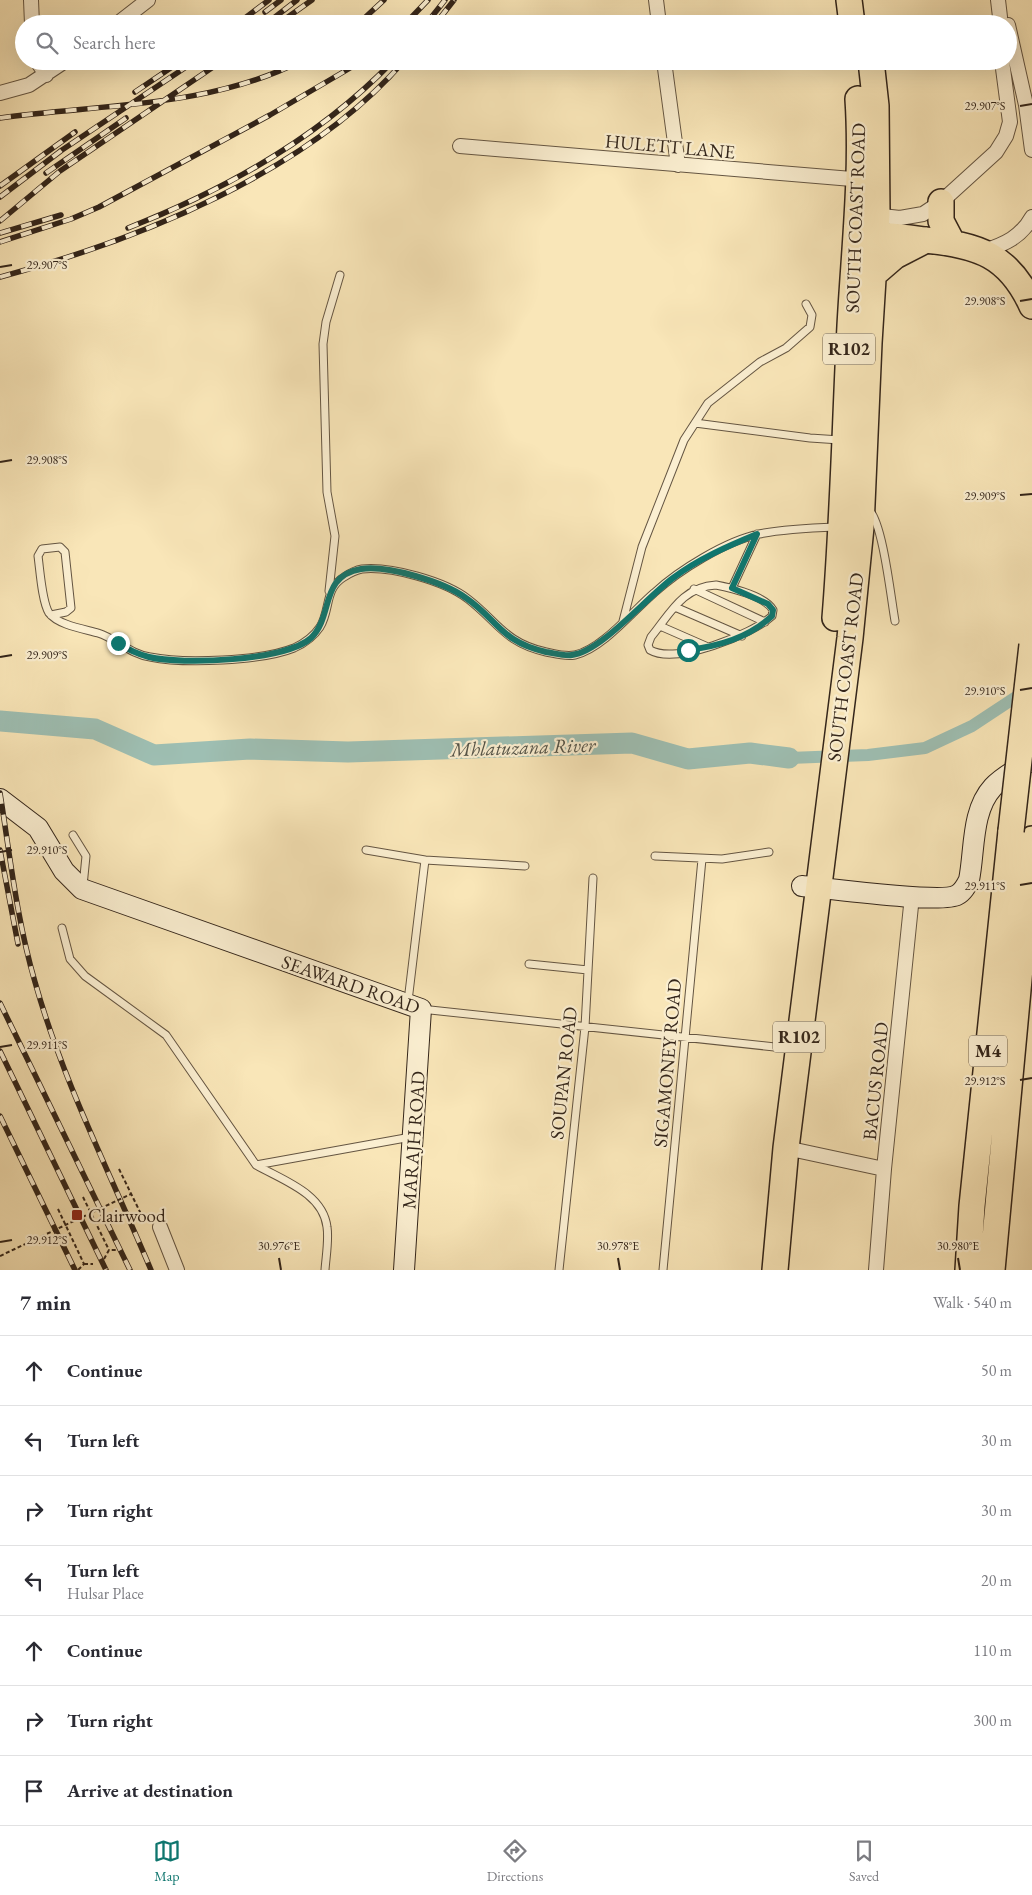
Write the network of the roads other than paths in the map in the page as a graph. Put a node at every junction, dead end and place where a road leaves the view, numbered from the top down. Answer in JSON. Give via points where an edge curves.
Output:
{"nodes":[{"id":1,"x":31,"y":0,"type":"edge"},
{"id":2,"x":148,"y":0,"type":"edge"},
{"id":3,"x":656,"y":0,"type":"edge"},
{"id":4,"x":849,"y":0,"type":"edge"},
{"id":5,"x":865,"y":0,"type":"edge"},
{"id":6,"x":998,"y":0,"type":"edge"},
{"id":7,"x":32,"y":15,"type":"edge"},
{"id":8,"x":129,"y":15,"type":"edge"},
{"id":9,"x":658,"y":15,"type":"edge"},
{"id":10,"x":851,"y":15,"type":"edge"},
{"id":11,"x":867,"y":15,"type":"edge"},
{"id":12,"x":1002,"y":15,"type":"edge"},
{"id":13,"x":43,"y":70,"type":"edge"},
{"id":14,"x":53,"y":70,"type":"edge"},
{"id":15,"x":665,"y":70,"type":"edge"},
{"id":16,"x":858,"y":70,"type":"edge"},
{"id":17,"x":871,"y":70,"type":"edge"},
{"id":18,"x":1003,"y":70,"type":"edge"},
{"id":19,"x":1015,"y":70,"type":"edge"},
{"id":20,"x":46,"y":75,"type":"junction"},
{"id":21,"x":0,"y":93,"type":"edge"},
{"id":22,"x":867,"y":107,"type":"junction"},
{"id":23,"x":1030,"y":134,"type":"junction"},
{"id":24,"x":1006,"y":136,"type":"junction"},
{"id":25,"x":460,"y":146,"type":"dead end"},
{"id":26,"x":1032,"y":150,"type":"edge"},
{"id":27,"x":678,"y":165,"type":"junction"},
{"id":28,"x":868,"y":181,"type":"junction"},
{"id":29,"x":941,"y":202,"type":"junction"},
{"id":30,"x":1032,"y":217,"type":"edge"},
{"id":31,"x":866,"y":224,"type":"junction"},
{"id":32,"x":926,"y":240,"type":"junction"},
{"id":33,"x":952,"y":242,"type":"junction"},
{"id":34,"x":984,"y":251,"type":"junction"},
{"id":35,"x":340,"y":275,"type":"dead end"},
{"id":36,"x":873,"y":275,"type":"junction"},
{"id":37,"x":806,"y":304,"type":"dead end"},
{"id":38,"x":1032,"y":306,"type":"edge"},
{"id":39,"x":859,"y":342,"type":"junction"},
{"id":40,"x":695,"y":423,"type":"junction"},
{"id":41,"x":855,"y":440,"type":"junction"},
{"id":42,"x":855,"y":520,"type":"junction"},
{"id":43,"x":757,"y":534,"type":"junction"},
{"id":44,"x":732,"y":588,"type":"junction"},
{"id":45,"x":694,"y":589,"type":"junction"},
{"id":46,"x":329,"y":592,"type":"junction"},
{"id":47,"x":675,"y":607,"type":"junction"},
{"id":48,"x":51,"y":615,"type":"junction"},
{"id":49,"x":622,"y":622,"type":"junction"},
{"id":50,"x":766,"y":622,"type":"junction"},
{"id":51,"x":895,"y":622,"type":"dead end"},
{"id":52,"x":660,"y":626,"type":"junction"},
{"id":53,"x":742,"y":636,"type":"junction"},
{"id":54,"x":1032,"y":645,"type":"edge"},
{"id":55,"x":709,"y":647,"type":"junction"},
{"id":56,"x":1032,"y":760,"type":"edge"},
{"id":57,"x":0,"y":799,"type":"edge"},
{"id":58,"x":73,"y":835,"type":"dead end"},
{"id":59,"x":1021,"y":835,"type":"edge"},
{"id":60,"x":366,"y":850,"type":"dead end"},
{"id":61,"x":768,"y":852,"type":"dead end"},
{"id":62,"x":655,"y":856,"type":"dead end"},
{"id":63,"x":425,"y":860,"type":"junction"},
{"id":64,"x":702,"y":860,"type":"junction"},
{"id":65,"x":525,"y":866,"type":"dead end"},
{"id":66,"x":593,"y":878,"type":"dead end"},
{"id":67,"x":809,"y":887,"type":"junction"},
{"id":68,"x":82,"y":889,"type":"junction"},
{"id":69,"x":912,"y":896,"type":"junction"},
{"id":70,"x":62,"y":928,"type":"dead end"},
{"id":71,"x":529,"y":964,"type":"dead end"},
{"id":72,"x":588,"y":970,"type":"junction"},
{"id":73,"x":414,"y":1007,"type":"junction"},
{"id":74,"x":585,"y":1026,"type":"junction"},
{"id":75,"x":686,"y":1038,"type":"junction"},
{"id":76,"x":784,"y":1048,"type":"junction"},
{"id":77,"x":414,"y":1136,"type":"junction"},
{"id":78,"x":786,"y":1148,"type":"junction"},
{"id":79,"x":256,"y":1165,"type":"junction"},
{"id":80,"x":884,"y":1169,"type":"junction"},
{"id":81,"x":160,"y":1227,"type":"dead end"},
{"id":82,"x":177,"y":1270,"type":"edge"},
{"id":83,"x":325,"y":1270,"type":"edge"},
{"id":84,"x":404,"y":1270,"type":"edge"},
{"id":85,"x":559,"y":1270,"type":"edge"},
{"id":86,"x":663,"y":1270,"type":"edge"},
{"id":87,"x":759,"y":1270,"type":"edge"},
{"id":88,"x":775,"y":1270,"type":"edge"},
{"id":89,"x":876,"y":1270,"type":"edge"},
{"id":90,"x":968,"y":1270,"type":"edge"},
{"id":91,"x":992,"y":1270,"type":"edge"}],
"edges":[{"from":1,"to":7,"type":"street"},
{"from":2,"to":8,"type":"street"},
{"from":3,"to":9,"type":"street"},
{"from":4,"to":10,"type":"highway"},
{"from":5,"to":11,"type":"highway"},
{"from":6,"to":12,"type":"street"},
{"from":13,"to":20,"type":"street"},
{"from":14,"to":20,"type":"street"},
{"from":15,"to":27,"type":"street"},
{"from":16,"to":22,"type":"highway","name":"SOUTH COAST ROAD","number":"R102"},
{"from":17,"to":22,"type":"highway","name":"SOUTH COAST ROAD","number":"R102"},
{"from":18,"to":24,"type":"street","via":[[1010,122]]},
{"from":19,"to":23,"type":"street"},
{"from":20,"to":21,"type":"street","via":[[13,91]]},
{"from":22,"to":28,"type":"highway","name":"SOUTH COAST ROAD","number":"R102"},
{"from":23,"to":24,"type":"street","via":[[1021,132]]},
{"from":23,"to":26,"type":"street"},
{"from":24,"to":29,"type":"street","via":[[996,152]]},
{"from":25,"to":27,"type":"street","name":"HULETT LANE"},
{"from":27,"to":28,"type":"street","name":"HULETT LANE"},
{"from":28,"to":31,"type":"highway","name":"SOUTH COAST ROAD","number":"R102"},
{"from":29,"to":31,"type":"street","via":[[913,217]]},
{"from":29,"to":33,"type":"highway","via":[[941,221]]},
{"from":30,"to":34,"type":"street","via":[[1014,238]]},
{"from":31,"to":32,"type":"highway"},
{"from":31,"to":36,"type":"highway","name":"SOUTH COAST ROAD","number":"R102"},
{"from":31,"to":39,"type":"highway","name":"SOUTH COAST ROAD","number":"R102"},
{"from":32,"to":33,"type":"highway"},
{"from":32,"to":36,"type":"highway","via":[[895,256]]},
{"from":33,"to":34,"type":"highway"},
{"from":34,"to":38,"type":"highway","via":[[1010,270]]},
{"from":35,"to":46,"type":"lane","via":[[323,344],[326,492],[334,536]]},
{"from":36,"to":39,"type":"highway","name":"SOUTH COAST ROAD","number":"R102"},
{"from":37,"to":40,"type":"lane","via":[[812,315],[810,327],[786,348],[760,362],[727,387],[708,403]]},
{"from":39,"to":41,"type":"highway","name":"SOUTH COAST ROAD","number":"R102"},
{"from":40,"to":41,"type":"lane","via":[[810,438]]},
{"from":40,"to":49,"type":"lane","via":[[684,440],[660,497],[637,564]]},
{"from":41,"to":42,"type":"highway","name":"SOUTH COAST ROAD","number":"R102"},
{"from":42,"to":43,"type":"lane"},
{"from":42,"to":51,"type":"lane","via":[[872,512],[876,519]]},
{"from":42,"to":67,"type":"highway","name":"SOUTH COAST ROAD","number":"R102"},
{"from":43,"to":44,"type":"lane"},
{"from":43,"to":49,"type":"lane","via":[[728,546],[674,577]]},
{"from":44,"to":45,"type":"lane","via":[[716,585]]},
{"from":44,"to":50,"type":"lane","via":[[771,606],[774,613]]},
{"from":45,"to":47,"type":"lane"},
{"from":45,"to":50,"type":"lane"},
{"from":46,"to":48,"type":"lane","via":[[321,625],[311,638],[294,648],[277,652],[218,659],[150,657]]},
{"from":46,"to":49,"type":"lane","via":[[338,580],[363,569],[433,580],[467,598],[505,635],[518,643],[562,655],[590,649]]},
{"from":47,"to":52,"type":"lane"},
{"from":47,"to":53,"type":"lane"},
{"from":48,"to":48,"type":"lane","via":[[38,556],[42,549],[60,547],[65,552],[71,608]]},
{"from":50,"to":53,"type":"lane"},
{"from":52,"to":55,"type":"lane"},
{"from":52,"to":55,"type":"lane","via":[[648,642],[654,653]]},
{"from":53,"to":55,"type":"lane"},
{"from":54,"to":59,"type":"highway","number":"M4","bridge":true},
{"from":56,"to":69,"type":"street","via":[[994,786],[984,800],[978,814],[969,880],[964,890],[957,896],[945,898]]},
{"from":57,"to":68,"type":"street","name":"SEAWARD ROAD","via":[[38,828],[64,872]]},
{"from":58,"to":68,"type":"lane","via":[[86,856]]},
{"from":59,"to":90,"type":"highway","number":"M4","via":[[972,1206]]},
{"from":59,"to":91,"type":"highway","number":"M4"},
{"from":60,"to":63,"type":"lane"},
{"from":61,"to":64,"type":"lane"},
{"from":62,"to":64,"type":"lane"},
{"from":63,"to":65,"type":"lane"},
{"from":63,"to":73,"type":"lane"},
{"from":64,"to":75,"type":"lane","name":"SIGAMONEY ROAD"},
{"from":66,"to":72,"type":"lane","name":"SOUPAN ROAD"},
{"from":67,"to":69,"type":"street"},
{"from":67,"to":76,"type":"highway","name":"SOUTH COAST ROAD","number":"R102"},
{"from":67,"to":78,"type":"highway","name":"SOUTH COAST ROAD","number":"R102"},
{"from":68,"to":73,"type":"street","name":"SEAWARD ROAD"},
{"from":69,"to":80,"type":"street","name":"BACUS ROAD"},
{"from":70,"to":79,"type":"lane","via":[[70,959],[85,976],[166,1035]]},
{"from":71,"to":72,"type":"lane"},
{"from":72,"to":74,"type":"lane","name":"SOUPAN ROAD"},
{"from":73,"to":74,"type":"lane","name":"SEAWARD ROAD"},
{"from":73,"to":77,"type":"street","name":"MARAJH ROAD"},
{"from":74,"to":75,"type":"lane","name":"SEAWARD ROAD"},
{"from":74,"to":85,"type":"lane","name":"SOUPAN ROAD"},
{"from":75,"to":76,"type":"lane","name":"SEAWARD ROAD"},
{"from":75,"to":86,"type":"lane","name":"SIGAMONEY ROAD"},
{"from":76,"to":87,"type":"highway","name":"SOUTH COAST ROAD","number":"R102"},
{"from":77,"to":79,"type":"lane"},
{"from":77,"to":84,"type":"street","name":"MARAJH ROAD"},
{"from":78,"to":80,"type":"street"},
{"from":78,"to":88,"type":"highway","name":"SOUTH COAST ROAD","number":"R102"},
{"from":79,"to":83,"type":"lane","via":[[312,1197],[322,1211],[327,1228]]},
{"from":80,"to":89,"type":"street","name":"BACUS ROAD"},
{"from":81,"to":82,"type":"street"}]}
